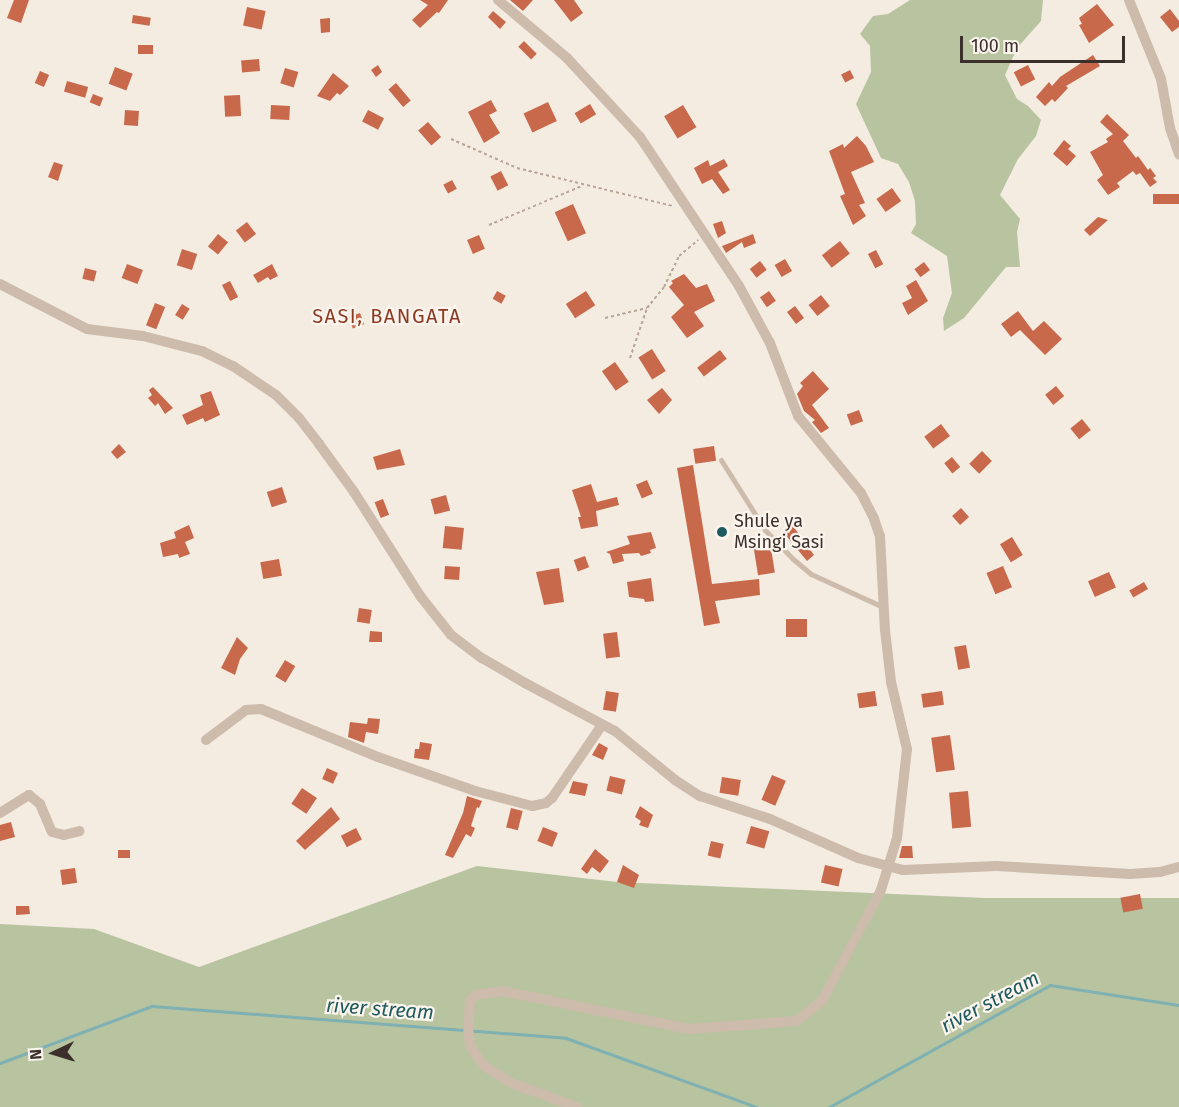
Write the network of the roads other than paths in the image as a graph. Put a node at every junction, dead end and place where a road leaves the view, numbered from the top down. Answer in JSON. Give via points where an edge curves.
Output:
{"nodes":[{"id":1,"x":498,"y":0,"type":"edge"},
{"id":2,"x":1129,"y":0,"type":"edge"},
{"id":3,"x":1179,"y":154,"type":"edge"},
{"id":4,"x":0,"y":284,"type":"edge"},
{"id":5,"x":721,"y":460,"type":"dead end"},
{"id":6,"x":883,"y":607,"type":"junction"},
{"id":7,"x":602,"y":725,"type":"junction"},
{"id":8,"x":206,"y":740,"type":"dead end"},
{"id":9,"x":0,"y":813,"type":"edge"},
{"id":10,"x":80,"y":831,"type":"dead end"},
{"id":11,"x":888,"y":866,"type":"junction"},
{"id":12,"x":1179,"y":867,"type":"edge"},
{"id":13,"x":577,"y":1107,"type":"edge"}],
"edges":[{"from":1,"to":6,"type":"street","via":[[560,51],[617,109],[640,137],[739,286],[770,343],[798,416],[861,493],[874,519],[880,536]]},
{"from":2,"to":3,"type":"street","via":[[1161,79]]},
{"from":4,"to":7,"type":"street","via":[[87,329],[143,336],[202,351],[269,390],[319,444],[421,597],[451,635],[482,658]]},
{"from":5,"to":6,"type":"lane","via":[[765,531],[793,559],[811,574]]},
{"from":6,"to":11,"type":"street","via":[[891,682],[907,749],[901,815]]},
{"from":7,"to":8,"type":"street","via":[[552,798],[532,806],[368,754],[261,710],[246,710]]},
{"from":7,"to":11,"type":"street","via":[[700,796]]},
{"from":9,"to":10,"type":"street","via":[[29,795],[40,804],[52,832],[64,835]]},
{"from":11,"to":12,"type":"street","via":[[909,870],[997,866],[1130,874]]},
{"from":11,"to":13,"type":"street","via":[[869,914],[822,1001],[796,1021],[689,1029],[503,991],[476,995],[470,1001],[468,1030],[476,1057],[492,1073]]}]}
